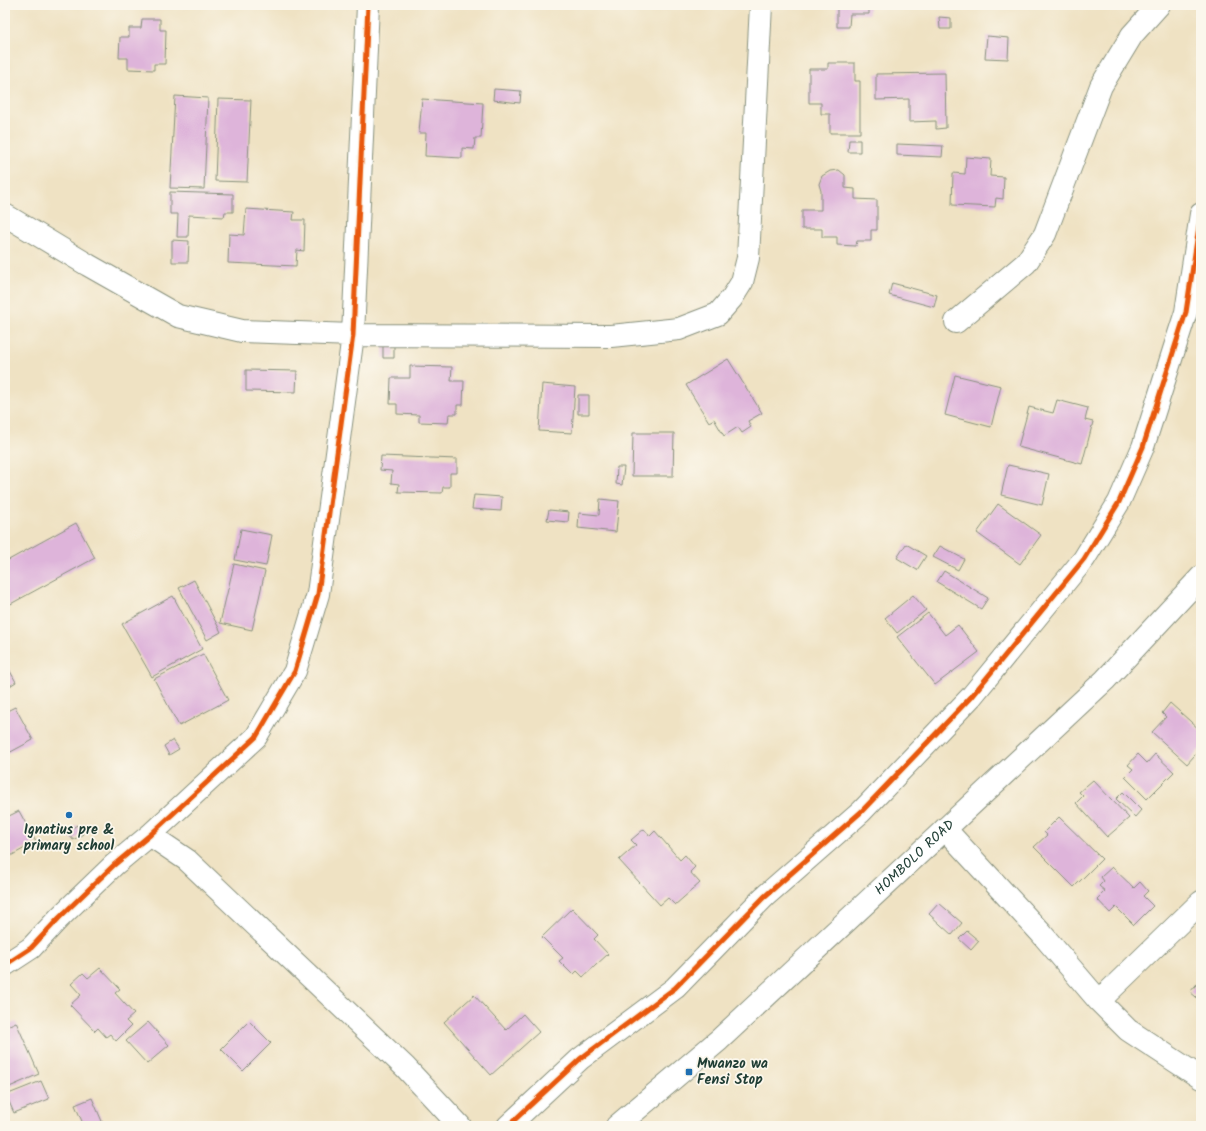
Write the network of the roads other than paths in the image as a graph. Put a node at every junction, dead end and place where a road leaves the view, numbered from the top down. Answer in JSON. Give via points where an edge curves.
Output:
{"nodes":[{"id":1,"x":368,"y":5,"type":"edge"},
{"id":2,"x":761,"y":5,"type":"edge"},
{"id":3,"x":1159,"y":5,"type":"edge"},
{"id":4,"x":1201,"y":214,"type":"edge"},
{"id":5,"x":5,"y":215,"type":"edge"},
{"id":6,"x":956,"y":322,"type":"dead end"},
{"id":7,"x":352,"y":335,"type":"junction"},
{"id":8,"x":1201,"y":577,"type":"edge"},
{"id":9,"x":945,"y":829,"type":"junction"},
{"id":10,"x":150,"y":835,"type":"junction"},
{"id":11,"x":1201,"y":902,"type":"edge"},
{"id":12,"x":5,"y":964,"type":"edge"},
{"id":13,"x":1099,"y":1001,"type":"junction"},
{"id":14,"x":1201,"y":1078,"type":"edge"},
{"id":15,"x":460,"y":1126,"type":"edge"},
{"id":16,"x":508,"y":1126,"type":"edge"},
{"id":17,"x":617,"y":1126,"type":"edge"}],
"edges":[{"from":1,"to":7,"type":"street"},
{"from":2,"to":7,"type":"street","via":[[748,258],[742,282],[718,314],[679,329],[612,336]]},
{"from":3,"to":6,"type":"street","via":[[1132,35],[1101,86],[1045,234],[1026,263]]},
{"from":4,"to":16,"type":"street","via":[[1186,312],[1144,447],[1119,502],[1084,559],[971,697],[861,812],[764,897],[675,988],[580,1059]]},
{"from":5,"to":7,"type":"street","via":[[178,316],[242,331]]},
{"from":7,"to":10,"type":"street","via":[[318,594],[295,671],[256,737]]},
{"from":8,"to":9,"type":"street","name":"HOMBOLO ROAD","via":[[1105,680]]},
{"from":9,"to":13,"type":"street","via":[[1041,933]]},
{"from":9,"to":17,"type":"street","name":"HOMBOLO ROAD","via":[[719,1040]]},
{"from":10,"to":12,"type":"street","via":[[114,865],[31,948]]},
{"from":10,"to":15,"type":"street","via":[[187,860],[405,1067]]},
{"from":11,"to":13,"type":"street"},
{"from":13,"to":14,"type":"street","via":[[1128,1030]]}]}
